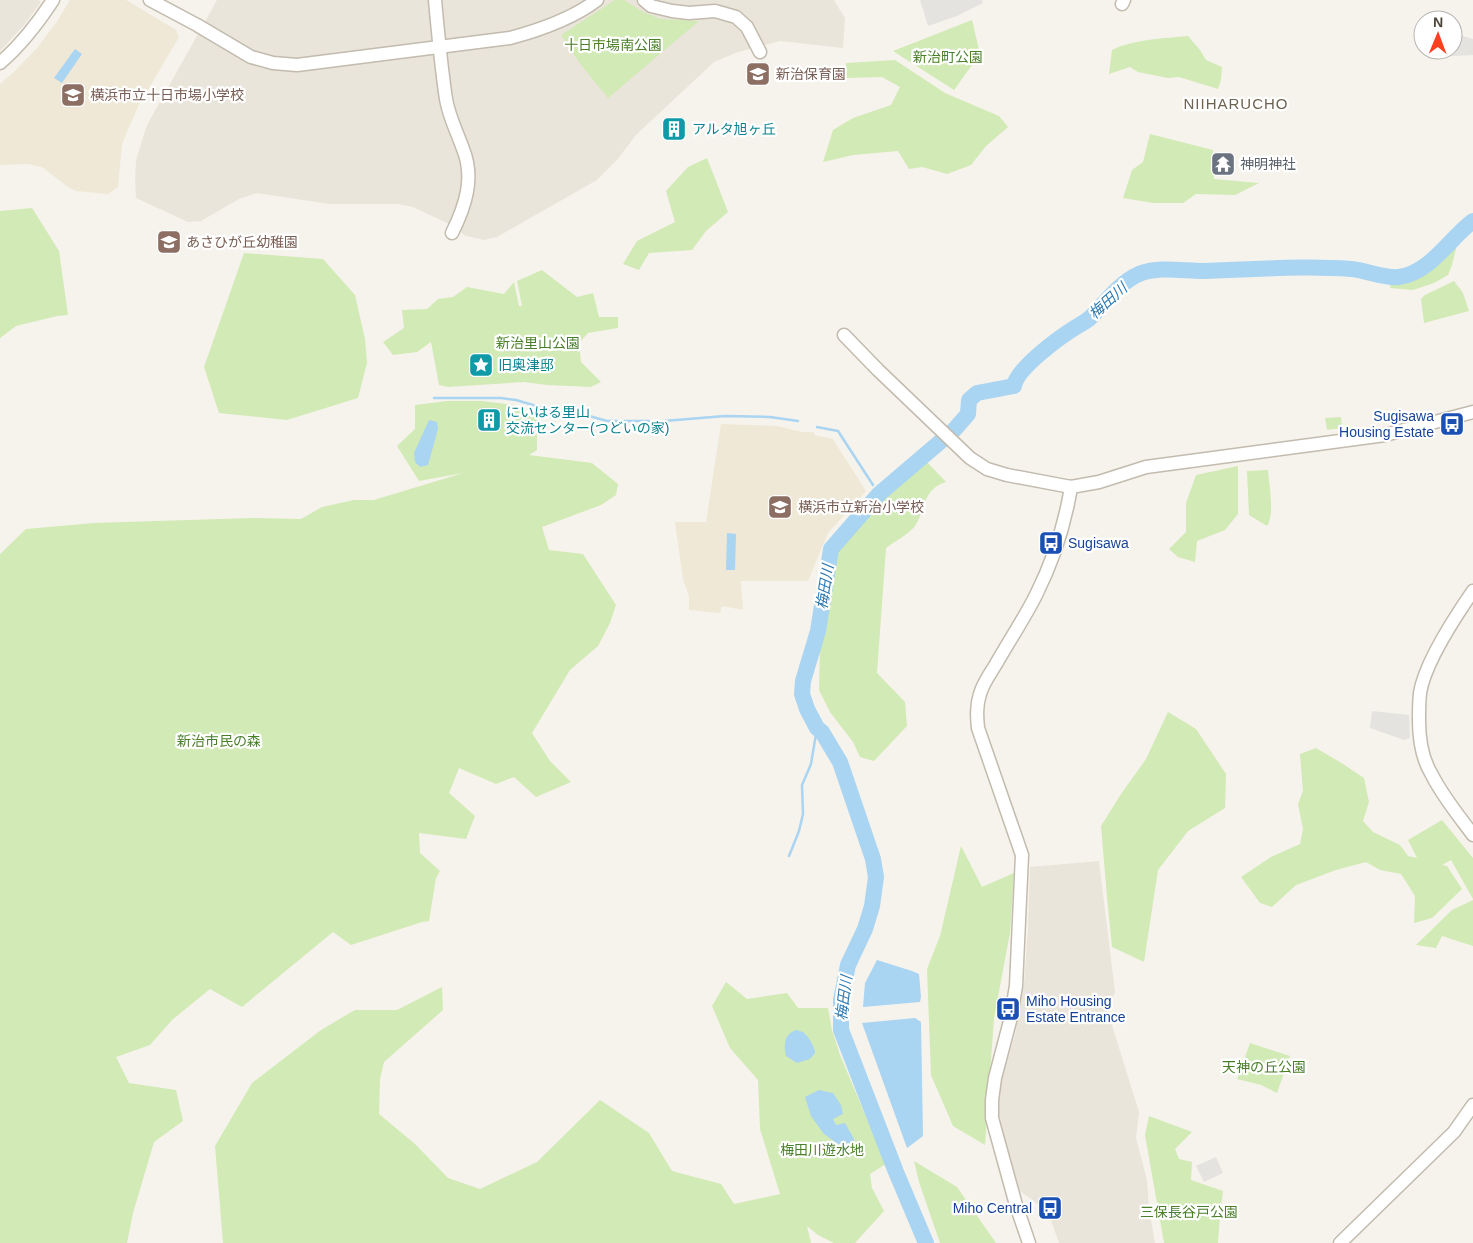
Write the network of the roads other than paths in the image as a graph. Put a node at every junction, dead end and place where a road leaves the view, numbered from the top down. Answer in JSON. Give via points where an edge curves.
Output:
{"nodes":[{"id":1,"x":53,"y":0,"type":"edge"},
{"id":2,"x":150,"y":0,"type":"edge"},
{"id":3,"x":435,"y":0,"type":"edge"},
{"id":4,"x":597,"y":0,"type":"edge"},
{"id":5,"x":644,"y":0,"type":"edge"},
{"id":6,"x":440,"y":47,"type":"junction"},
{"id":7,"x":760,"y":52,"type":"dead end"},
{"id":8,"x":0,"y":63,"type":"edge"},
{"id":9,"x":452,"y":233,"type":"dead end"},
{"id":10,"x":844,"y":336,"type":"dead end"},
{"id":11,"x":1473,"y":412,"type":"edge"},
{"id":12,"x":1071,"y":487,"type":"junction"},
{"id":13,"x":1473,"y":592,"type":"edge"},
{"id":14,"x":1473,"y":835,"type":"edge"},
{"id":15,"x":1473,"y":1105,"type":"edge"},
{"id":16,"x":1029,"y":1243,"type":"edge"},
{"id":17,"x":1340,"y":1243,"type":"edge"}],
"edges":[{"from":1,"to":8,"type":"street","via":[[35,26]]},
{"from":2,"to":6,"type":"street","via":[[251,57],[273,63],[297,65]]},
{"from":3,"to":6,"type":"street"},
{"from":4,"to":6,"type":"street","via":[[535,31],[510,38]]},
{"from":5,"to":7,"type":"street","via":[[651,6],[672,11],[715,11],[736,16],[747,27]]},
{"from":6,"to":9,"type":"street","via":[[450,117],[467,162],[466,200]]},
{"from":10,"to":12,"type":"street","via":[[970,458],[987,469],[1007,475]]},
{"from":11,"to":12,"type":"street","via":[[1385,435],[1146,467]]},
{"from":12,"to":16,"type":"street","via":[[1060,536],[1037,594],[988,676],[976,710],[978,728],[1022,855],[1016,986],[994,1078],[992,1118]]},
{"from":13,"to":14,"type":"street","via":[[1435,652],[1427,671],[1420,692],[1419,730],[1421,747],[1431,774]]},
{"from":15,"to":17,"type":"street","via":[[1454,1132]]}]}
